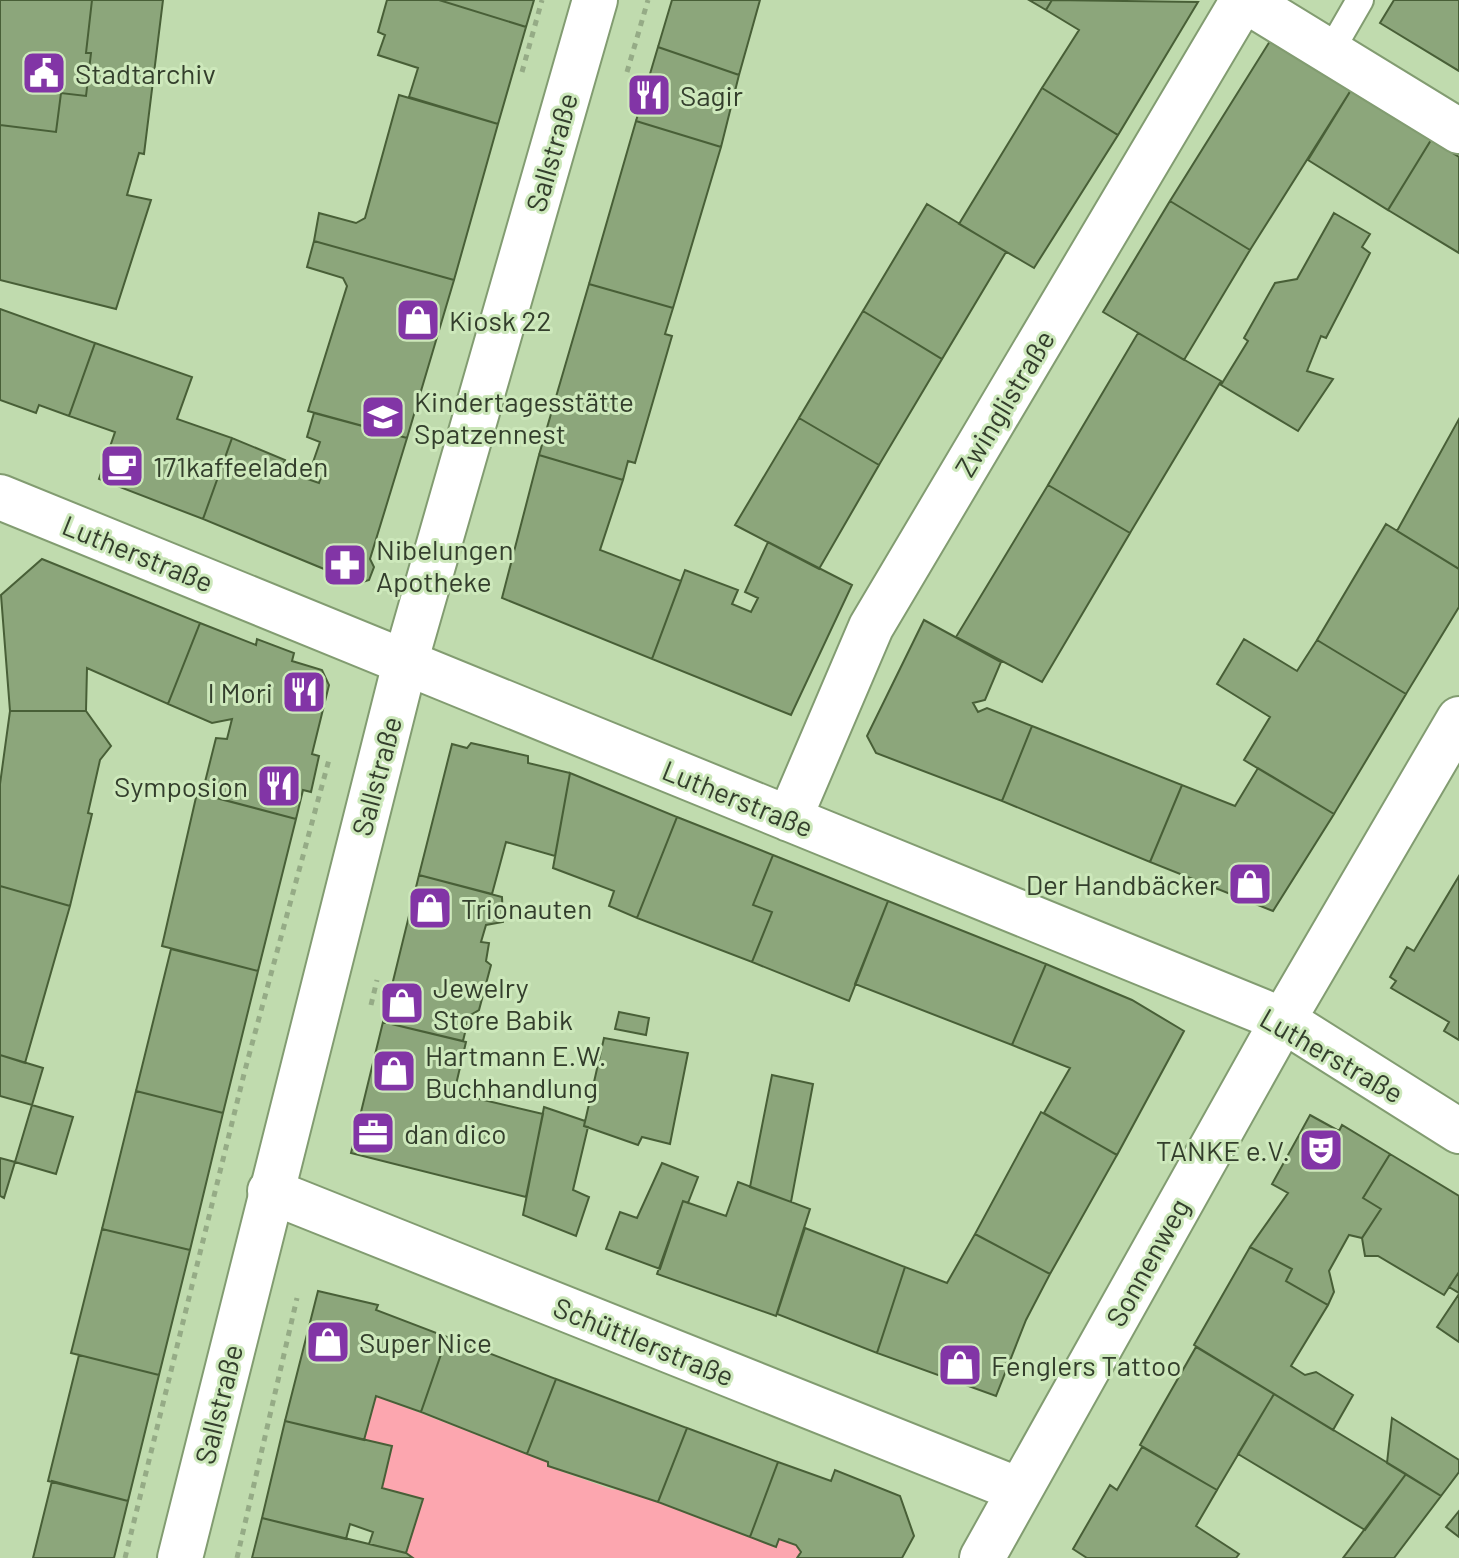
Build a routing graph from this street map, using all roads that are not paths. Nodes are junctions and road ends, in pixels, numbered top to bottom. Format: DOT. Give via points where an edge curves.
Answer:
graph roads {
  1 [pos="595,0"];
  2 [pos="1244,0"];
  3 [pos="1360,0"];
  4 [pos="1330,52"];
  5 [pos="1459,131"];
  6 [pos="0,497"];
  7 [pos="405,663"];
  8 [pos="1459,719"];
  9 [pos="789,819"];
  10 [pos="1283,1020"];
  11 [pos="1459,1131"];
  12 [pos="270,1191"];
  13 [pos="1019,1490"];
  14 [pos="180,1558"];
  15 [pos="982,1558"];
  1 -- 7 [label="street, Sallstraße"];
  2 -- 4 [label="street"];
  2 -- 9 [label="street, Zwinglistraße" via="871,627"];
  3 -- 4 [label="lane"];
  4 -- 5 [label="street"];
  6 -- 7 [label="street, Lutherstraße"];
  7 -- 9 [label="street, Lutherstraße"];
  7 -- 12 [label="street, Sallstraße"];
  8 -- 10 [label="street, Sonnenweg"];
  9 -- 10 [label="street, Lutherstraße"];
  10 -- 11 [label="street, Lutherstraße"];
  10 -- 13 [label="street, Sonnenweg"];
  12 -- 13 [label="street, Schüttlerstraße"];
  12 -- 14 [label="street, Sallstraße"];
  13 -- 15 [label="street, Sonnenweg"];
}
